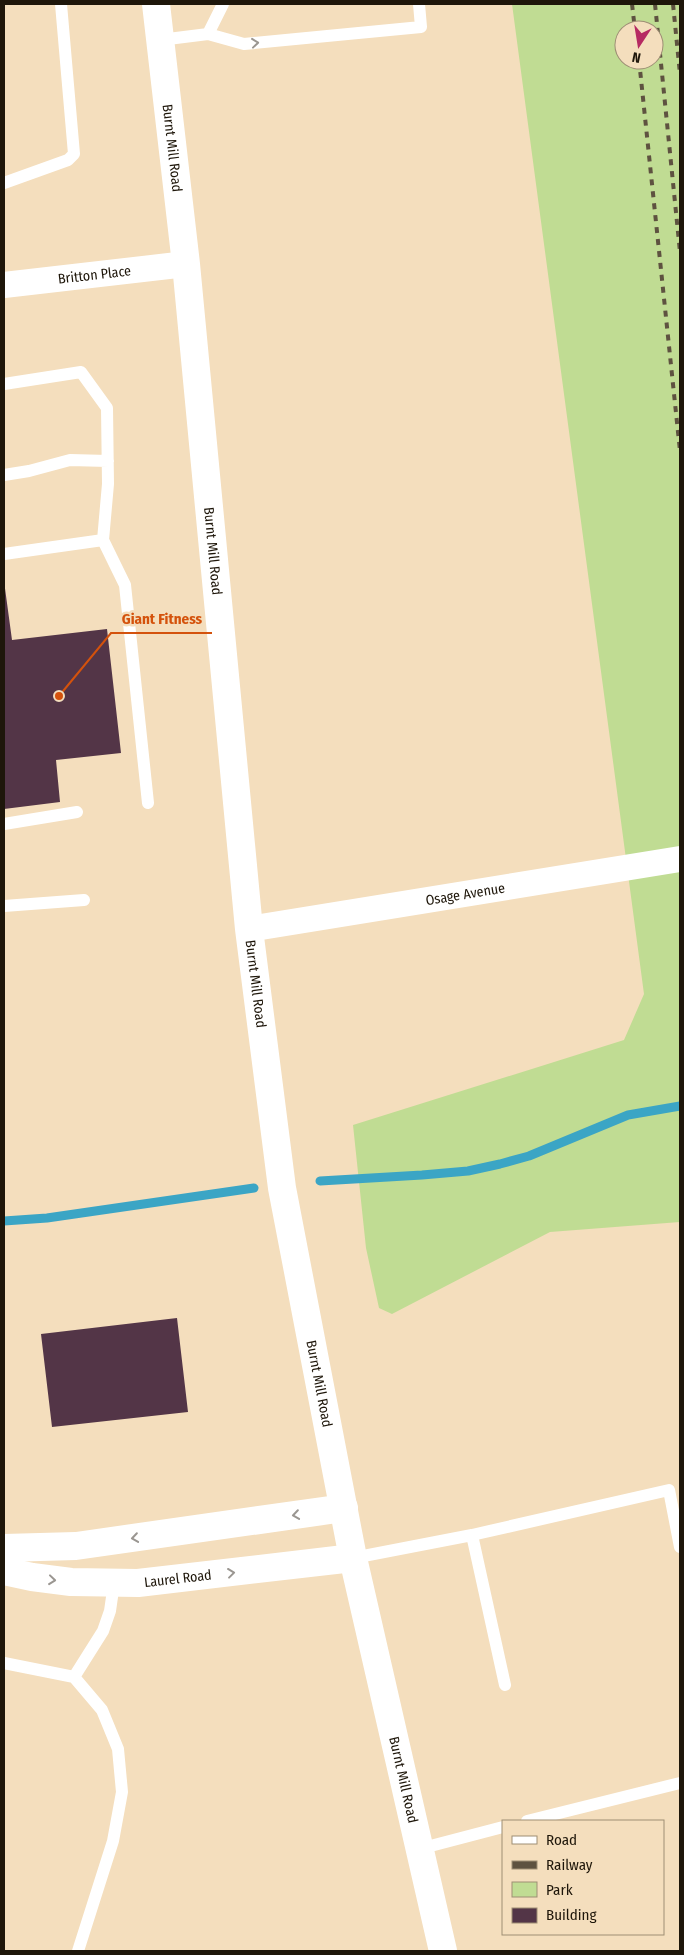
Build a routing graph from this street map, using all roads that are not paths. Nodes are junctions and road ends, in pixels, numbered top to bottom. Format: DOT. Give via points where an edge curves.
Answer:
graph roads {
  1 [pos="61,4"];
  2 [pos="156,4"];
  3 [pos="223,4"];
  4 [pos="418,4"];
  5 [pos="208,34"];
  6 [pos="160,40"];
  7 [pos="4,183"];
  8 [pos="186,264"];
  9 [pos="4,285"];
  10 [pos="4,384"];
  11 [pos="108,461"];
  12 [pos="4,475"];
  13 [pos="103,540"];
  14 [pos="4,554"];
  15 [pos="148,803"];
  16 [pos="77,812"];
  17 [pos="4,824"];
  18 [pos="680,859"];
  19 [pos="84,900"];
  20 [pos="4,906"];
  21 [pos="249,929"];
  22 [pos="344,1508"];
  23 [pos="472,1535"];
  24 [pos="680,1547"];
  25 [pos="4,1548"];
  26 [pos="353,1558"];
  27 [pos="4,1571"];
  28 [pos="114,1583"];
  29 [pos="4,1663"];
  30 [pos="74,1677"];
  31 [pos="505,1684"];
  32 [pos="680,1782"];
  33 [pos="531,1820"];
  34 [pos="502,1827"];
  35 [pos="419,1849"];
  36 [pos="78,1951"];
  37 [pos="443,1951"];
  1 -- 7 [label="lane" via="74,154 68,160"];
  2 -- 6 [label="main road, Burnt Mill Road"];
  3 -- 5 [label="lane"];
  5 -- 4 [label="lane, one-way" via="244,44 421,27"];
  5 -- 6 [label="lane"];
  6 -- 8 [label="main road, Burnt Mill Road"];
  8 -- 9 [label="street, Britton Place"];
  8 -- 21 [label="main road, Burnt Mill Road"];
  10 -- 11 [label="lane" via="81,372 107,408"];
  11 -- 12 [label="lane" via="70,460"];
  11 -- 13 [label="lane"];
  13 -- 14 [label="lane"];
  13 -- 15 [label="lane" via="125,585"];
  16 -- 17 [label="lane"];
  18 -- 21 [label="street, Osage Avenue"];
  19 -- 20 [label="lane"];
  21 -- 22 [label="main road, Burnt Mill Road" via="282,1188"];
  22 -- 25 [label="main road, one-way" via="76,1546"];
  22 -- 26 [label="main road, Burnt Mill Road"];
  23 -- 24 [label="lane" via="669,1490"];
  23 -- 26 [label="lane"];
  23 -- 31 [label="lane"];
  28 -- 26 [label="main road, Laurel Road, one-way"];
  26 -- 35 [label="main road, Burnt Mill Road"];
  27 -- 28 [label="main road, Laurel Road, one-way" via="32,1578"];
  28 -- 30 [label="lane" via="103,1631"];
  29 -- 30 [label="lane"];
  30 -- 36 [label="lane" via="102,1710 118,1749 122,1792 113,1841"];
  32 -- 33 [label="lane"];
  34 -- 35 [label="lane"];
  35 -- 37 [label="main road, Burnt Mill Road"];
}
